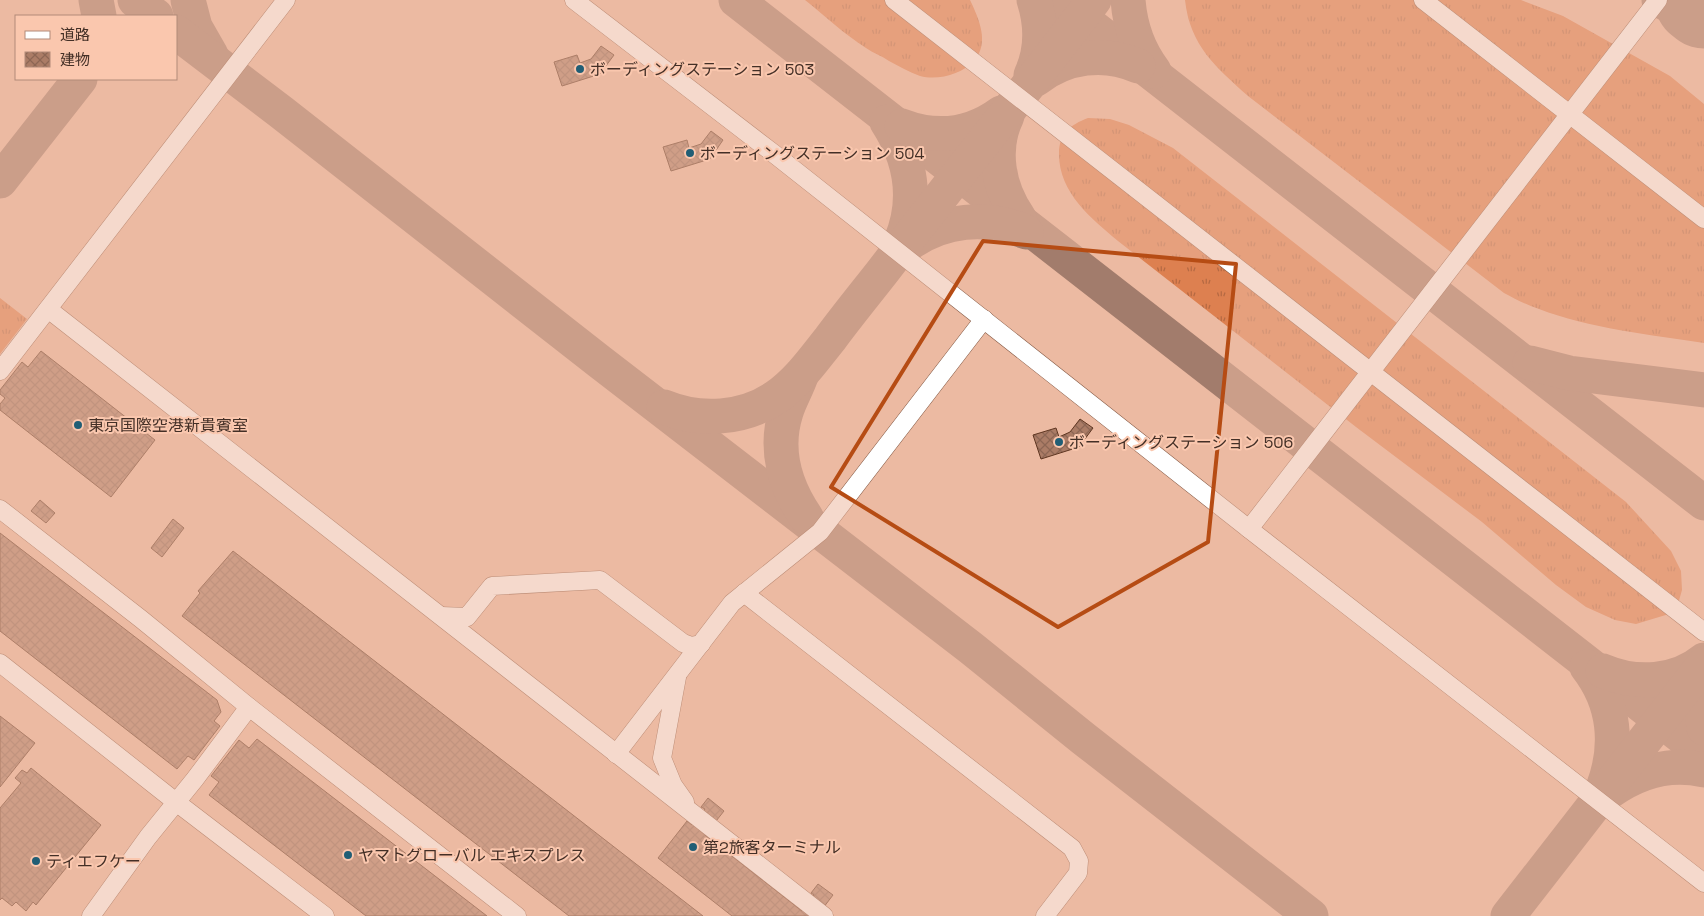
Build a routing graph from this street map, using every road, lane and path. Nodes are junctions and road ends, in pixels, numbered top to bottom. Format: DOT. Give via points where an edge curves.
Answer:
graph roads {
  1 [pos="286,0"];
  2 [pos="574,0"];
  3 [pos="894,0"];
  4 [pos="1422,0"];
  5 [pos="1658,0"];
  6 [pos="1570,115"];
  7 [pos="1704,219"];
  8 [pos="48,309"];
  9 [pos="984,319"];
  10 [pos="0,371"];
  11 [pos="1371,373"];
  12 [pos="0,509"];
  13 [pos="1249,529"];
  14 [pos="744,593"];
  15 [pos="441,616"];
  16 [pos="1704,632"];
  17 [pos="683,643"];
  18 [pos="701,644"];
  19 [pos="0,663"];
  20 [pos="677,674"];
  21 [pos="249,707"];
  22 [pos="616,754"];
  23 [pos="176,802"];
  24 [pos="692,813"];
  25 [pos="1704,883"];
  26 [pos="91,916"];
  27 [pos="325,916"];
  28 [pos="517,916"];
  29 [pos="824,916"];
  30 [pos="1045,916"];
  1 -- 8 [label="street"];
  2 -- 9 [label="street"];
  3 -- 11 [label="street"];
  4 -- 6 [label="street"];
  5 -- 6 [label="street"];
  6 -- 7 [label="street"];
  6 -- 11 [label="street"];
  8 -- 10 [label="street"];
  8 -- 15 [label="street"];
  9 -- 13 [label="street"];
  9 -- 14 [label="street" via="820,532"];
  11 -- 13 [label="street"];
  11 -- 16 [label="street"];
  12 -- 21 [label="street"];
  13 -- 25 [label="street"];
  14 -- 18 [label="street" via="732,603"];
  14 -- 30 [label="street" via="1072,848 1079,861 1078,873"];
  15 -- 17 [label="street" via="467,617 492,586 600,580"];
  15 -- 22 [label="street"];
  17 -- 18 [label="street" via="691,646"];
  17 -- 20 [label="street"];
  18 -- 20 [label="street"];
  19 -- 23 [label="street"];
  20 -- 22 [label="street"];
  20 -- 24 [label="street" via="662,758 673,785"];
  21 -- 23 [label="street"];
  21 -- 28 [label="street"];
  22 -- 24 [label="street"];
  23 -- 26 [label="street"];
  23 -- 27 [label="street"];
  24 -- 29 [label="street"];
}
